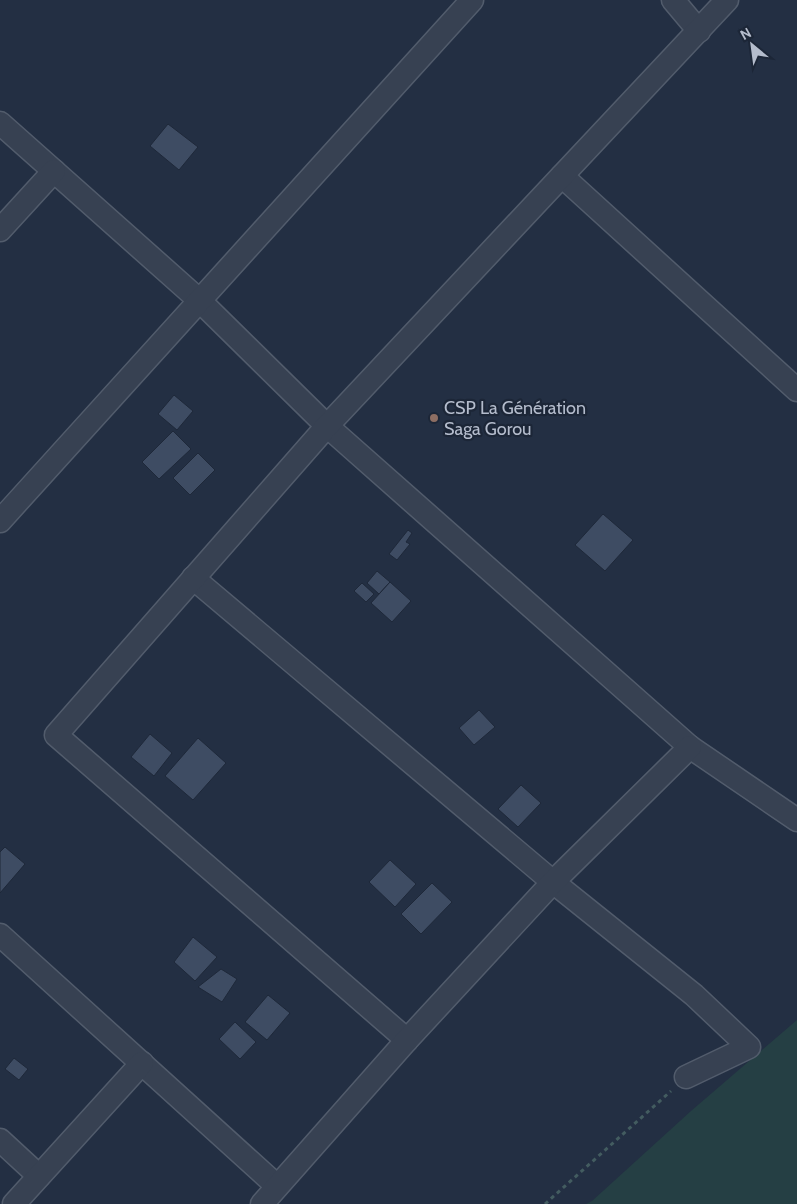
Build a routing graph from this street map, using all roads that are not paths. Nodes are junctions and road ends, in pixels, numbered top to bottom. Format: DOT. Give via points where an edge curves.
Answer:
graph roads {
  1 [pos="472,0"];
  2 [pos="673,0"];
  3 [pos="727,0"];
  4 [pos="699,31"];
  5 [pos="0,123"];
  6 [pos="54,171"];
  7 [pos="562,176"];
  8 [pos="0,230"];
  9 [pos="199,300"];
  10 [pos="797,390"];
  11 [pos="327,426"];
  12 [pos="0,522"];
  13 [pos="193,578"];
  14 [pos="690,747"];
  15 [pos="797,820"];
  16 [pos="553,882"];
  17 [pos="0,935"];
  18 [pos="407,1040"];
  19 [pos="142,1063"];
  20 [pos="686,1076"];
  21 [pos="0,1140"];
  22 [pos="39,1176"];
  23 [pos="277,1186"];
  24 [pos="14,1204"];
  25 [pos="262,1204"];
  1 -- 9 [label="street"];
  2 -- 4 [label="street"];
  3 -- 4 [label="street"];
  4 -- 7 [label="street"];
  5 -- 6 [label="street"];
  6 -- 8 [label="street"];
  6 -- 9 [label="street"];
  7 -- 10 [label="street"];
  7 -- 11 [label="street"];
  9 -- 11 [label="street"];
  9 -- 12 [label="street"];
  11 -- 13 [label="street"];
  11 -- 14 [label="street"];
  13 -- 16 [label="street"];
  13 -- 18 [label="street" via="56,735"];
  14 -- 15 [label="street"];
  14 -- 16 [label="street"];
  16 -- 18 [label="street"];
  16 -- 20 [label="street" via="694,995 750,1046"];
  17 -- 19 [label="street"];
  18 -- 23 [label="street"];
  19 -- 22 [label="street"];
  19 -- 23 [label="street"];
  21 -- 22 [label="street"];
  22 -- 24 [label="street"];
  23 -- 25 [label="street"];
}
